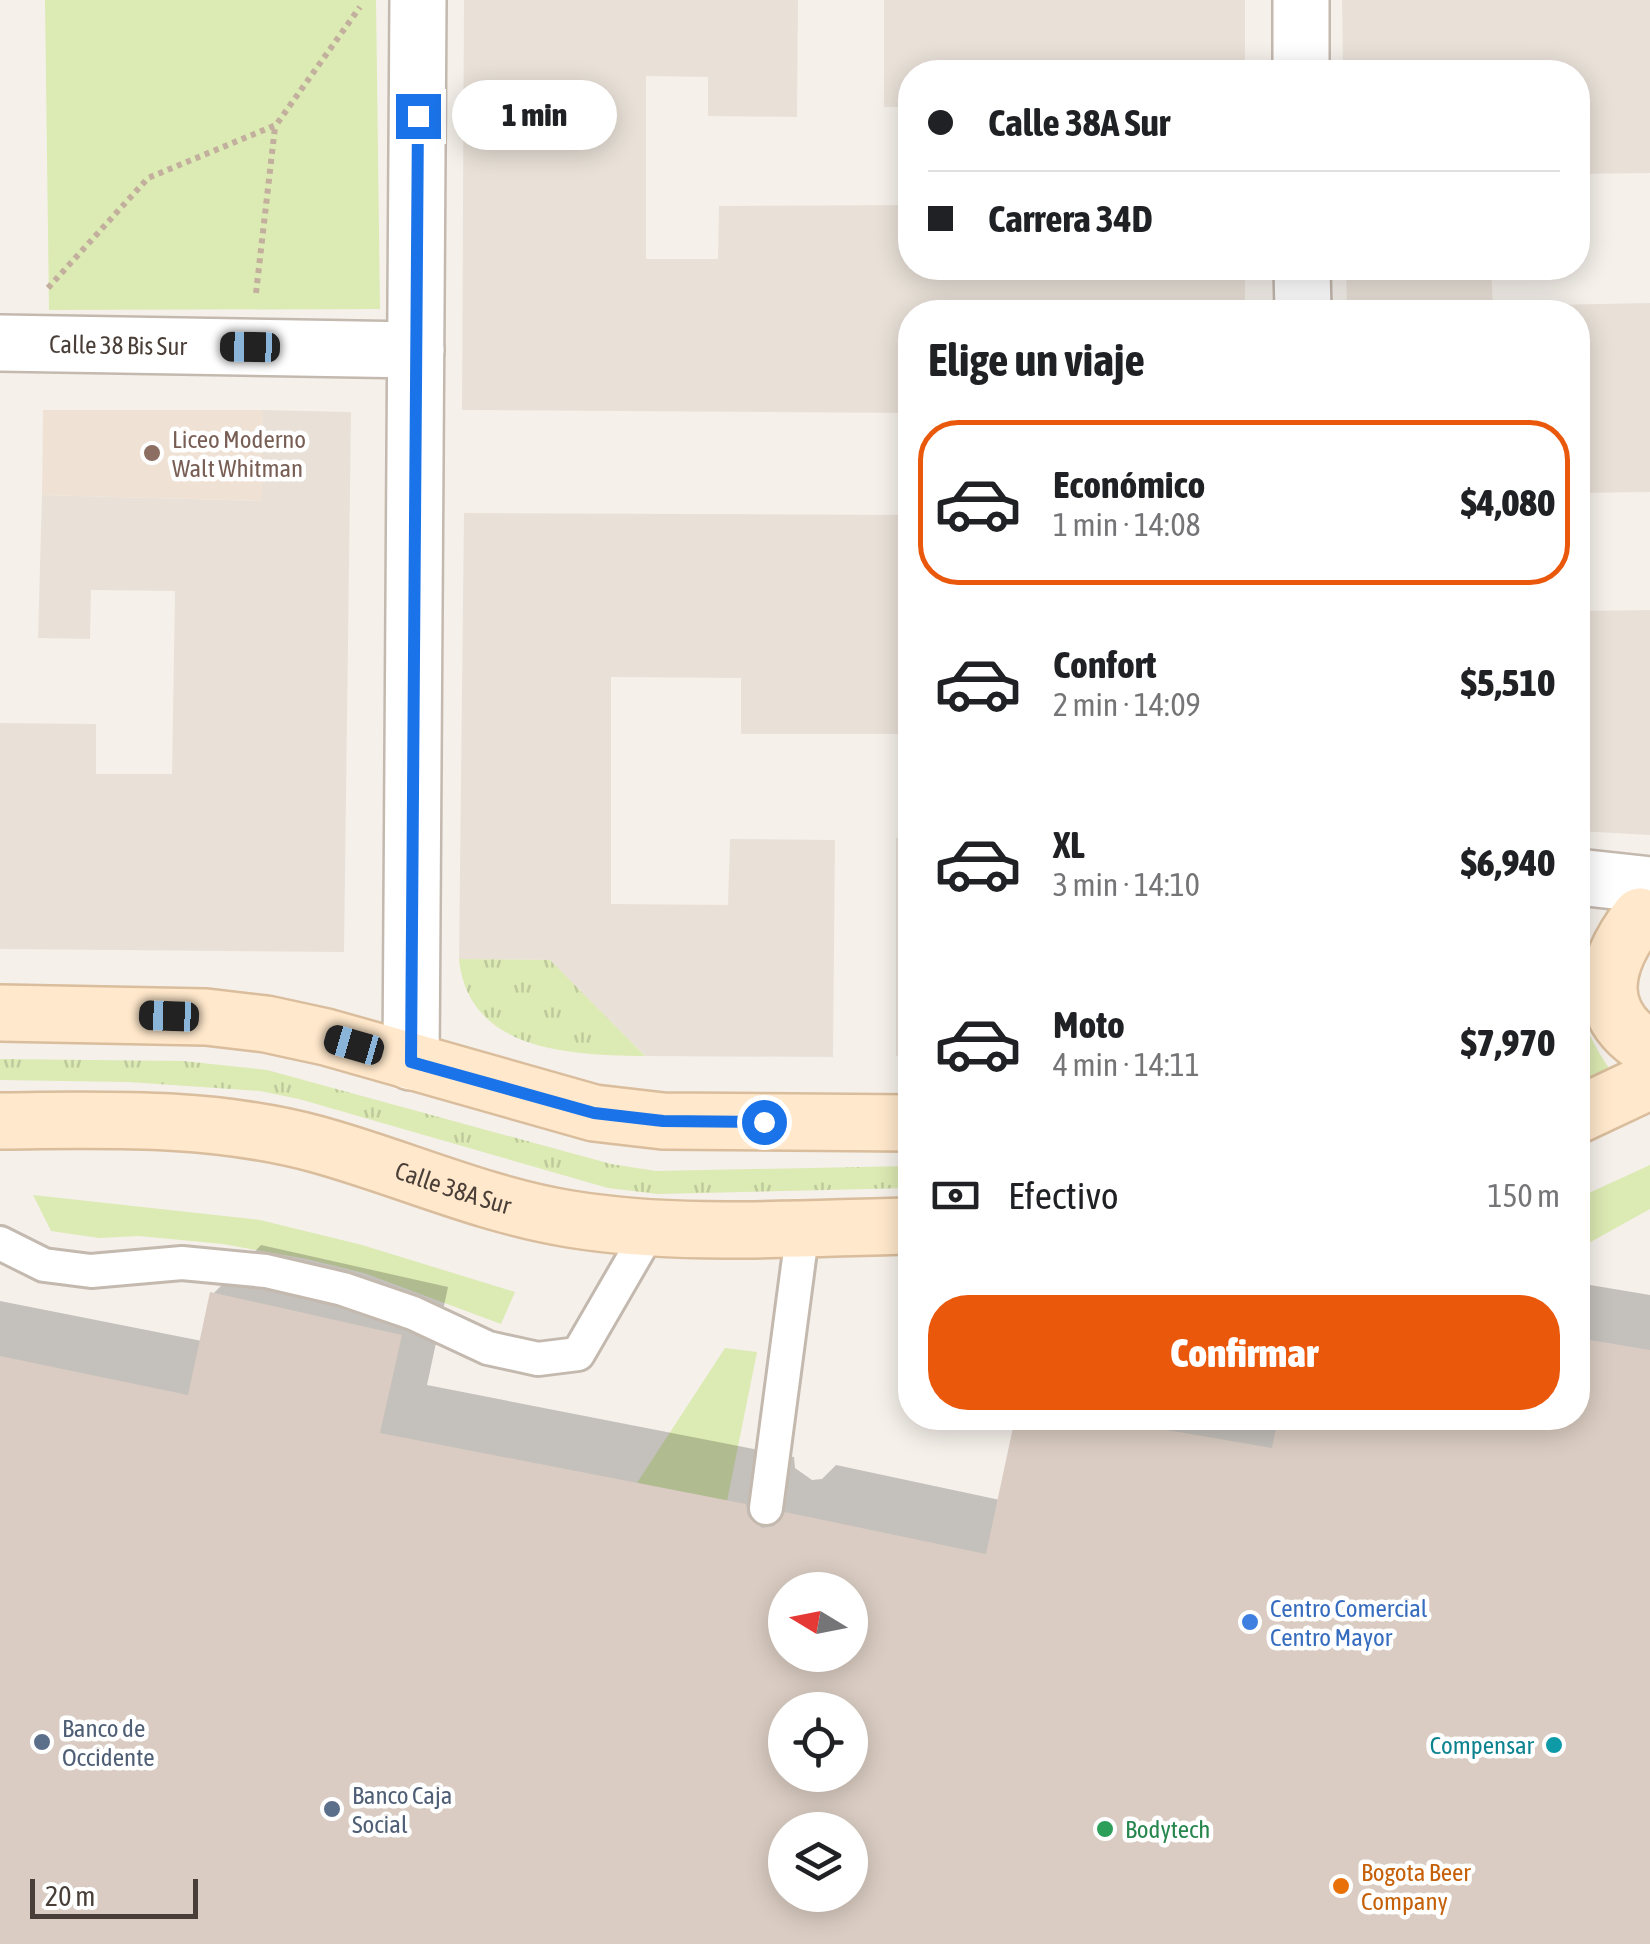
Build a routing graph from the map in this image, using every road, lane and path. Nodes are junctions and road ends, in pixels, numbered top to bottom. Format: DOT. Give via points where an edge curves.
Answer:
graph roads {
  1 [pos="365,0"];
  2 [pos="418,0"];
  3 [pos="1301,0"];
  4 [pos="1301,60"];
  5 [pos="276,126"];
  6 [pos="40,296"];
  7 [pos="0,343"];
  8 [pos="250,347"];
  9 [pos="416,350"];
  10 [pos="1590,882"];
  11 [pos="1647,905"];
  12 [pos="1590,929"];
  13 [pos="0,1013"];
  14 [pos="1650,1049"];
  15 [pos="411,1062"];
  16 [pos="1650,1081"];
  17 [pos="1590,1109"];
  18 [pos="0,1122"];
  19 [pos="898,1123"];
  20 [pos="898,1226"];
  21 [pos="651,1228"];
  22 [pos="803,1228"];
  23 [pos="0,1242"];
  24 [pos="766,1508"];
  1 -- 5 [label="path"];
  2 -- 9 [label="street"];
  3 -- 4 [label="street"];
  5 -- 6 [label="path" via="148,178"];
  5 -- 8 [label="path"];
  7 -- 8 [label="street, Calle 38 Bis Sur"];
  8 -- 9 [label="street, Calle 38 Bis Sur"];
  9 -- 15 [label="street"];
  10 -- 11 [label="street"];
  11 -- 12 [label="street"];
  11 -- 14 [label="street" via="1608,973 1610,1003 1624,1030"];
  13 -- 15 [label="street" via="266,1024"];
  15 -- 19 [label="street" via="594,1113 663,1121"];
  16 -- 17 [label="street"];
  18 -- 21 [label="street, Calle 38A Sur" via="230,1126 314,1143 567,1219"];
  20 -- 22 [label="street, Calle 38A Sur"];
  21 -- 22 [label="street, Calle 38A Sur"];
  21 -- 23 [label="lane" via="578,1354 538,1359 488,1348 343,1290 266,1271 182,1263 91,1272 44,1265"];
  22 -- 24 [label="lane"];
}
